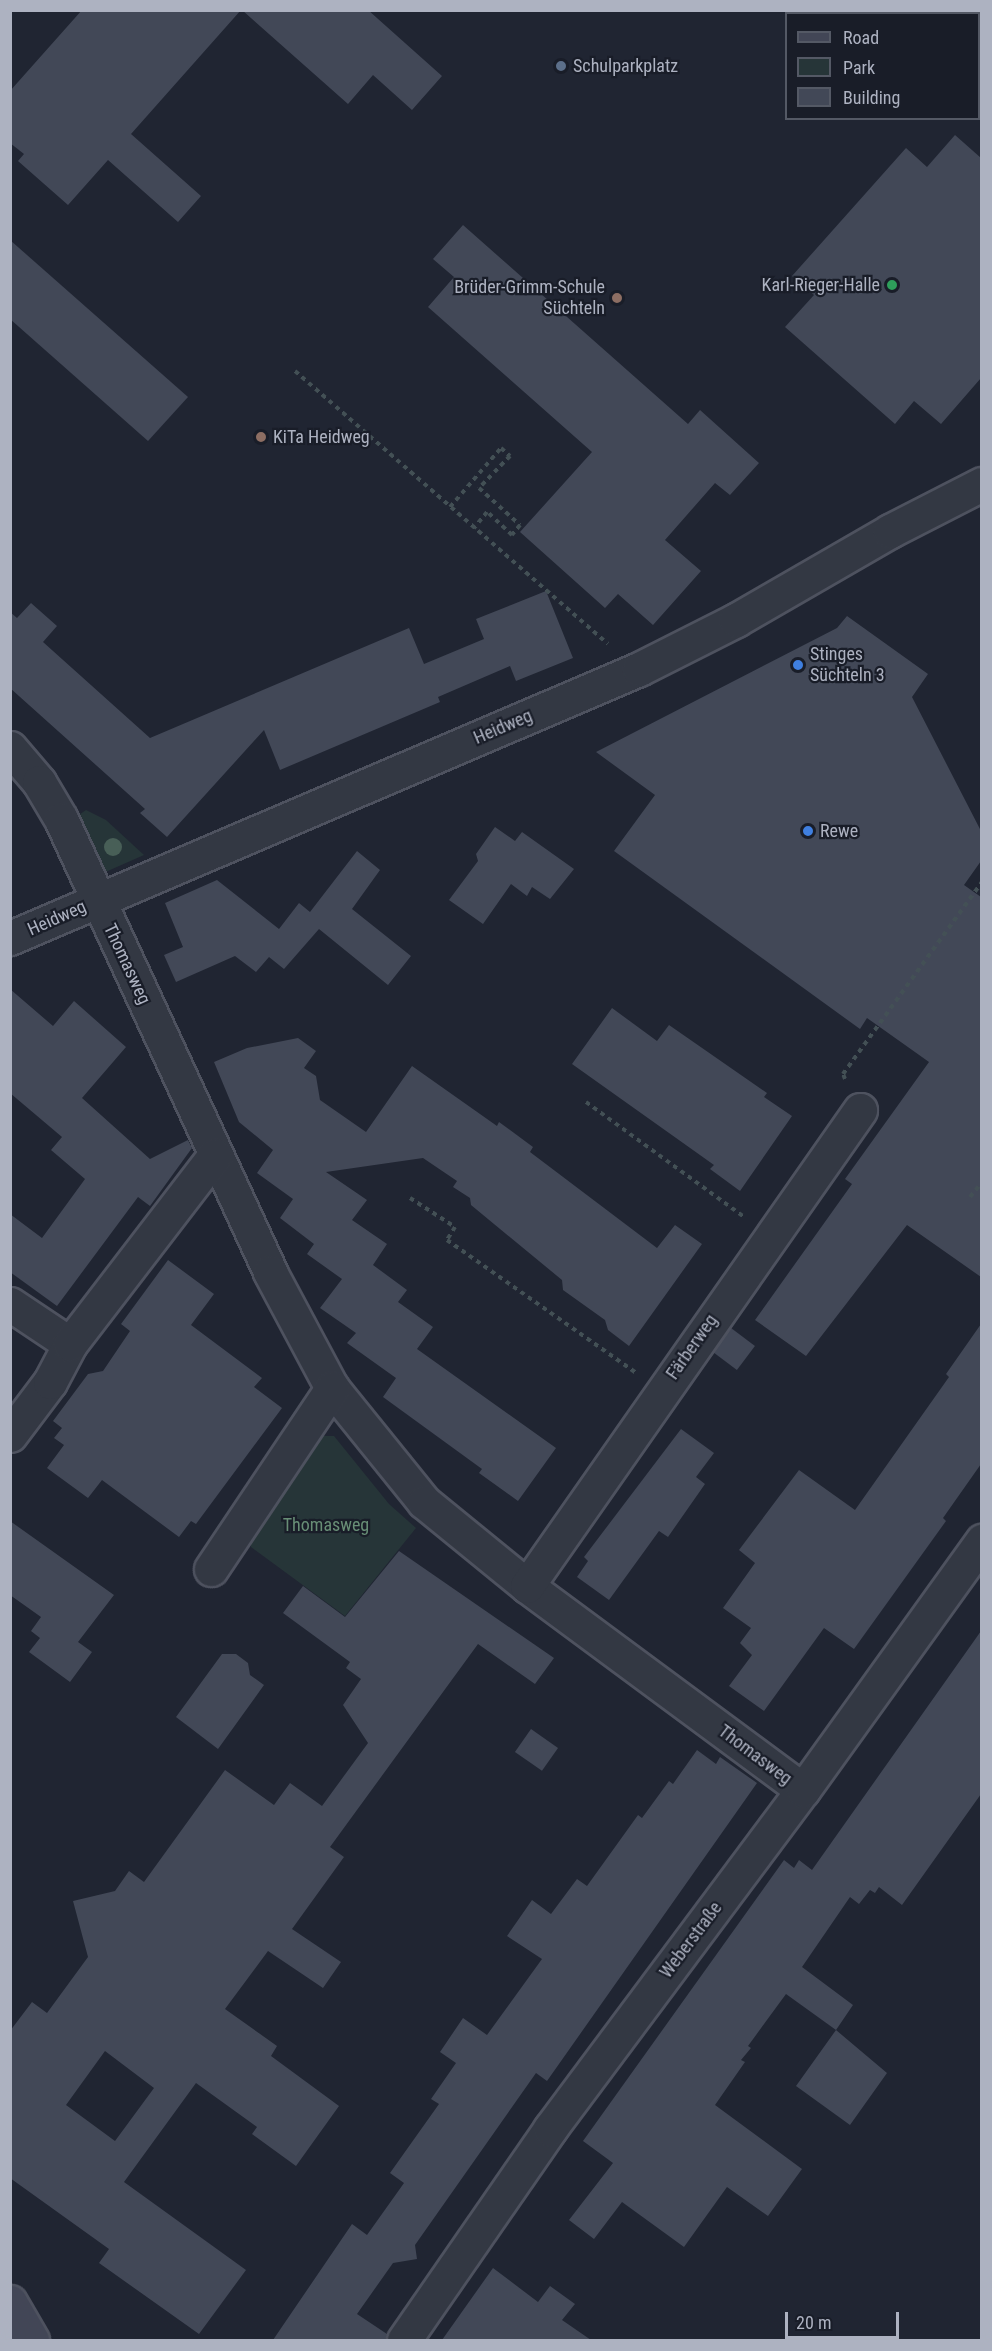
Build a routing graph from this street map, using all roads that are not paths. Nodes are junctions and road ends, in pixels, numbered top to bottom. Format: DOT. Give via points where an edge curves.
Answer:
graph roads {
  1 [pos="981,484"];
  2 [pos="10,748"];
  3 [pos="97,899"];
  4 [pos="10,939"];
  5 [pos="860,1110"];
  6 [pos="215,1155"];
  7 [pos="10,1304"];
  8 [pos="70,1344"];
  9 [pos="332,1388"];
  10 [pos="10,1435"];
  11 [pos="981,1541"];
  12 [pos="211,1569"];
  13 [pos="527,1586"];
  14 [pos="803,1790"];
  15 [pos="10,2302"];
  16 [pos="32,2340"];
  17 [pos="404,2340"];
  1 -- 3 [label="street, Heidweg" via="890,531 736,620 639,669"];
  2 -- 3 [label="street, Thomasweg" via="39,782 61,819"];
  3 -- 4 [label="street, Heidweg"];
  3 -- 6 [label="street, Thomasweg"];
  5 -- 13 [label="street, Färberweg"];
  6 -- 8 [label="street"];
  6 -- 9 [label="street, Thomasweg" via="270,1272"];
  7 -- 8 [label="street"];
  8 -- 10 [label="street" via="50,1383"];
  9 -- 12 [label="street"];
  9 -- 13 [label="street, Thomasweg" via="424,1502"];
  11 -- 14 [label="street, Weberstraße"];
  13 -- 14 [label="street, Thomasweg"];
  14 -- 17 [label="street, Weberstraße" via="550,2129"];
  15 -- 16 [label="main road"];
}
